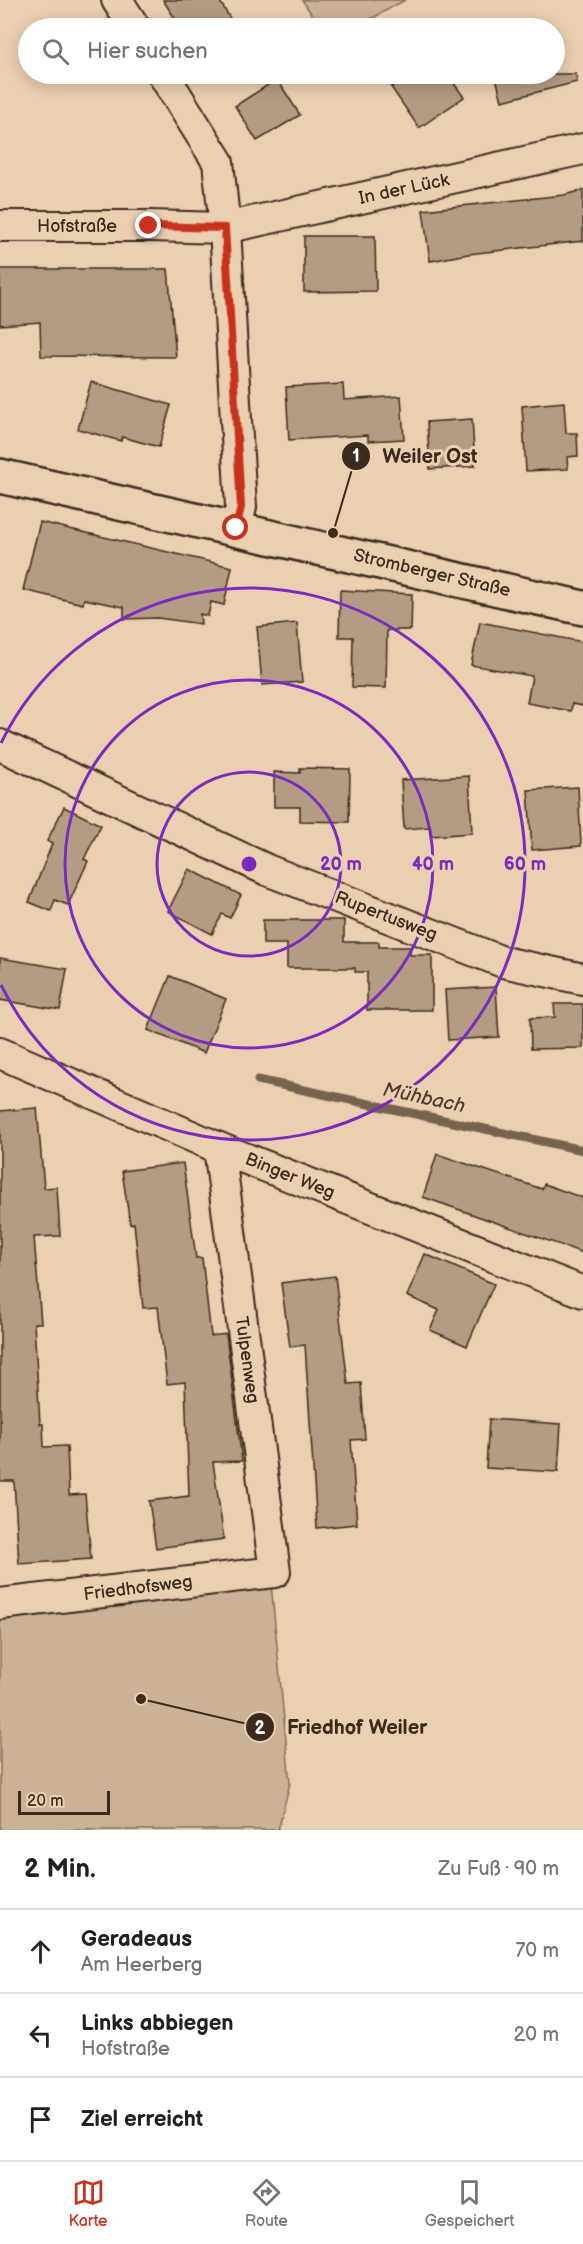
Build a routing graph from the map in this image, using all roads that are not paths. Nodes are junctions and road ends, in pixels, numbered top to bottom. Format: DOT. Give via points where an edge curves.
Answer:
graph roads {
  1 [pos="117,0"];
  2 [pos="129,18"];
  3 [pos="169,84"];
  4 [pos="583,149"];
  5 [pos="0,226"];
  6 [pos="225,228"];
  7 [pos="0,476"];
  8 [pos="236,528"];
  9 [pos="583,608"];
  10 [pos="0,745"];
  11 [pos="583,979"];
  12 [pos="0,1053"];
  13 [pos="219,1148"];
  14 [pos="583,1292"];
  15 [pos="275,1572"];
  16 [pos="0,1604"];
  1 -- 2 [label="street"];
  3 -- 6 [label="street" via="218,162"];
  4 -- 6 [label="street, In der Lück"];
  5 -- 6 [label="street, Hofstraße"];
  6 -- 8 [label="street" via="241,507"];
  7 -- 8 [label="main road, Stromberger Straße"];
  8 -- 9 [label="main road, Stromberger Straße"];
  10 -- 11 [label="street, Rupertusweg" via="267,870 503,962"];
  12 -- 13 [label="street, Binger Weg"];
  13 -- 14 [label="street, Binger Weg"];
  13 -- 15 [label="street, Tulpenweg"];
  15 -- 16 [label="street, Friedhofsweg"];
}
